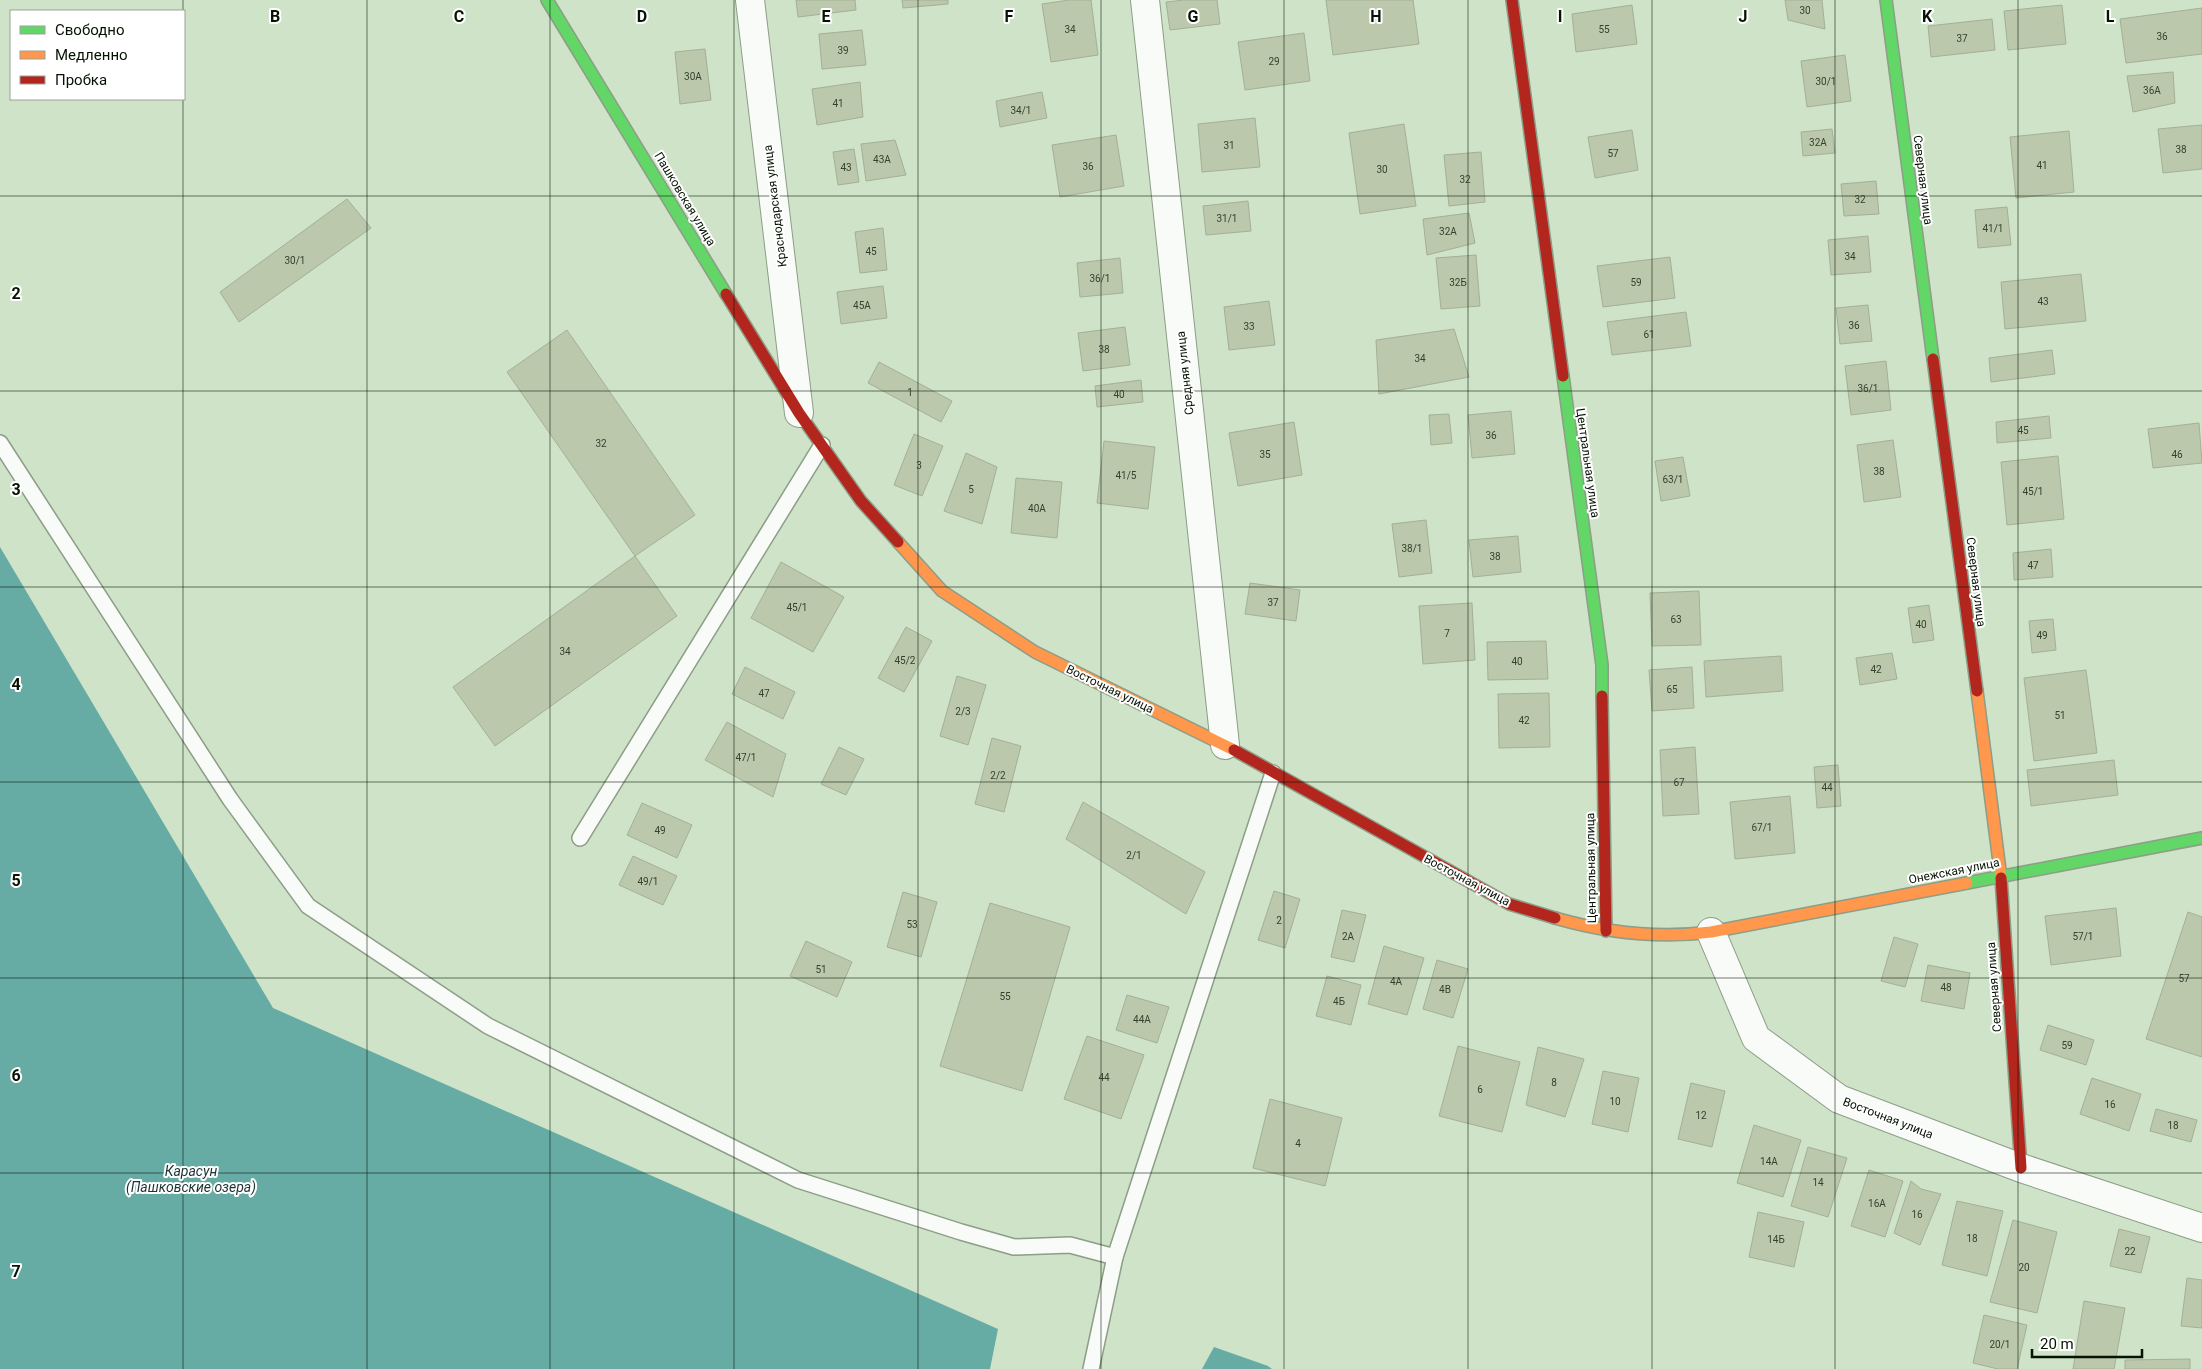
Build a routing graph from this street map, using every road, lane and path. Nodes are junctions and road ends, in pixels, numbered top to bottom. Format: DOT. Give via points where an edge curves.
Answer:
graph roads {
  1 [pos="547,0"];
  2 [pos="750,0"];
  3 [pos="1145,0"];
  4 [pos="1512,0"];
  5 [pos="1886,0"];
  6 [pos="799,413"];
  7 [pos="0,443"];
  8 [pos="822,445"];
  9 [pos="1225,745"];
  10 [pos="1273,773"];
  11 [pos="580,838"];
  12 [pos="2202,838"];
  13 [pos="2001,876"];
  14 [pos="1606,931"];
  15 [pos="1711,932"];
  16 [pos="2020,1168"];
  17 [pos="2202,1228"];
  18 [pos="1115,1257"];
  19 [pos="1091,1369"];
  1 -- 6 [label="street, Пашковская улица"];
  2 -- 6 [label="street, Краснодарская улица"];
  3 -- 9 [label="street, Средняя улица"];
  4 -- 14 [label="street, Центральная улица" via="1602,664"];
  5 -- 13 [label="street, Северная улица"];
  6 -- 8 [label="street, Восточная улица"];
  7 -- 18 [label="lane" via="230,799 308,906 488,1026 798,1180 1014,1247 1070,1245"];
  8 -- 9 [label="street, Восточная улица" via="861,502 942,591 1035,652"];
  8 -- 11 [label="lane"];
  9 -- 10 [label="street, Восточная улица"];
  10 -- 14 [label="street, Восточная улица" via="1509,904"];
  10 -- 18 [label="lane"];
  12 -- 13 [label="street, Онежская улица"];
  13 -- 15 [label="street, Онежская улица"];
  13 -- 16 [label="street, Северная улица"];
  14 -- 15 [label="street, Восточная улица" via="1662,936"];
  15 -- 16 [label="street, Восточная улица" via="1756,1038 1840,1100"];
  16 -- 17 [label="street, Восточная улица"];
  18 -- 19 [label="lane"];
}
